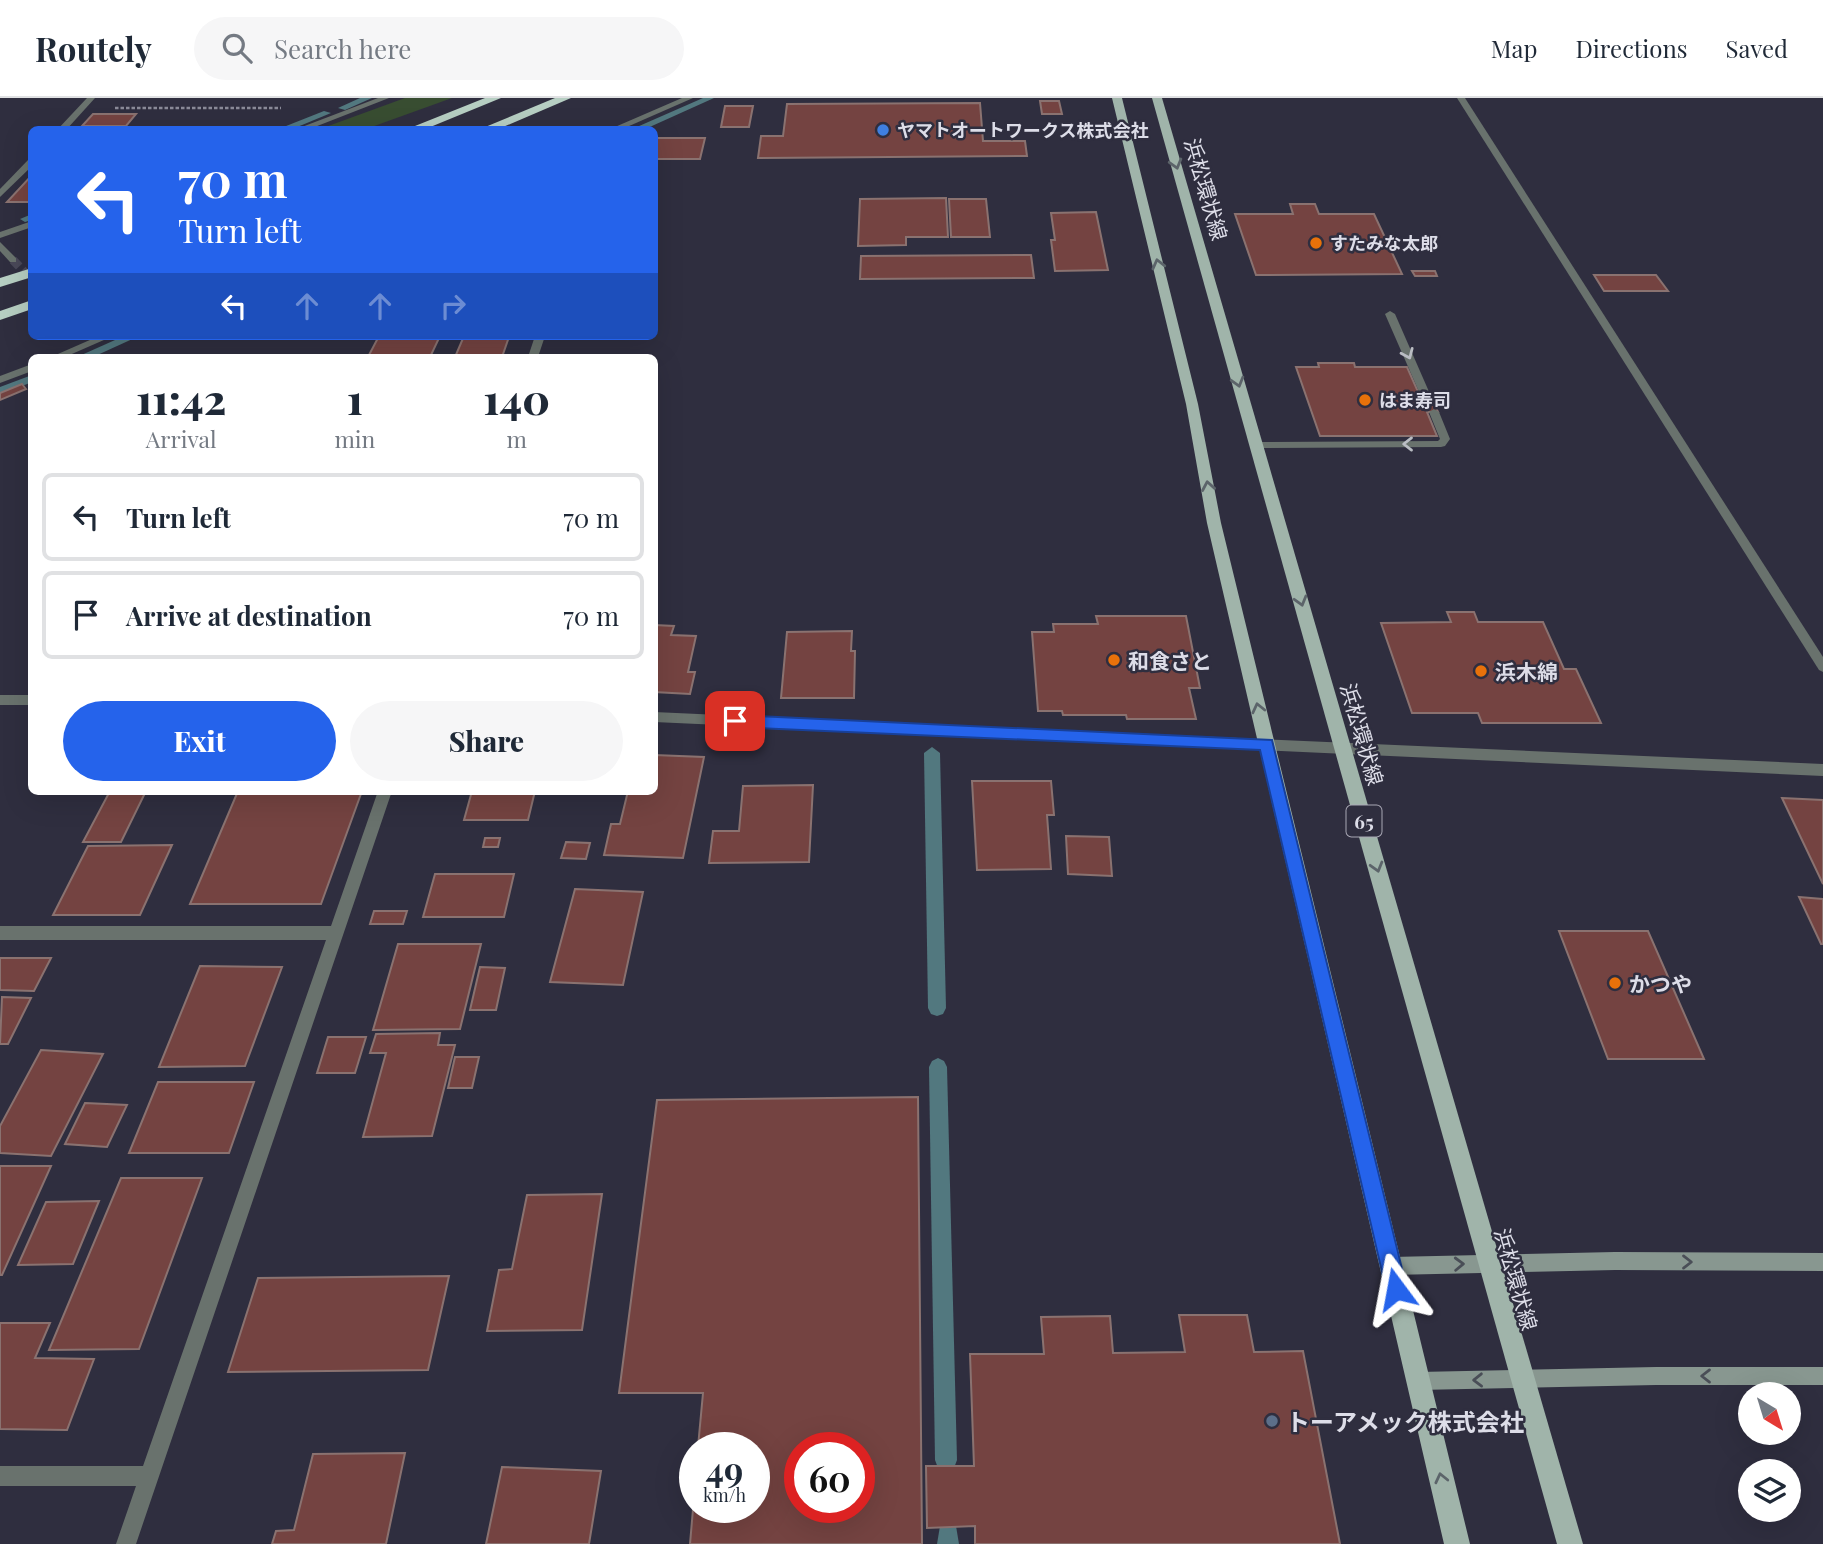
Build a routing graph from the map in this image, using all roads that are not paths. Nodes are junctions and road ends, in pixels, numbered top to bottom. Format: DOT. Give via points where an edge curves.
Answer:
graph roads {
  1 [pos="91,98"];
  2 [pos="385,98"];
  3 [pos="495,98"];
  4 [pos="565,98"];
  5 [pos="689,98"];
  6 [pos="1117,98"];
  7 [pos="1157,98"];
  8 [pos="1461,98"];
  9 [pos="65,126"];
  10 [pos="309,126"];
  11 [pos="422,126"];
  12 [pos="494,126"];
  13 [pos="622,126"];
  14 [pos="28,164"];
  15 [pos="0,194"];
  16 [pos="28,225"];
  17 [pos="0,235"];
  18 [pos="0,246"];
  19 [pos="13,260"];
  20 [pos="28,273"];
  21 [pos="0,283"];
  22 [pos="28,306"];
  23 [pos="1390,314"];
  24 [pos="0,316"];
  25 [pos="86,340"];
  26 [pos="62,354"];
  27 [pos="28,369"];
  28 [pos="0,380"];
  29 [pos="1425,394"];
  30 [pos="1434,412"];
  31 [pos="1256,445"];
  32 [pos="1823,667"];
  33 [pos="0,700"];
  34 [pos="28,700"];
  35 [pos="658,718"];
  36 [pos="1266,744"];
  37 [pos="1343,748"];
  38 [pos="1823,770"];
  39 [pos="383,795"];
  40 [pos="0,933"];
  41 [pos="336,933"];
  42 [pos="1823,1262"];
  43 [pos="1489,1263"];
  44 [pos="1391,1266"];
  45 [pos="1823,1376"];
  46 [pos="1524,1379"];
  47 [pos="1418,1381"];
  48 [pos="0,1476"];
  49 [pos="149,1476"];
  50 [pos="126,1544"];
  51 [pos="1457,1544"];
  52 [pos="1570,1544"];
  1 -- 9 [label="street"];
  2 -- 10 [label="street"];
  3 -- 11 [label="highway"];
  4 -- 12 [label="highway"];
  5 -- 13 [label="street"];
  36 -- 6 [label="main road, one-way" via="1214,523 1192,404"];
  7 -- 31 [label="main road, 浜松環状線 / 65, one-way"];
  8 -- 32 [label="street"];
  14 -- 15 [label="street"];
  16 -- 17 [label="street"];
  18 -- 19 [label="street"];
  20 -- 21 [label="highway"];
  22 -- 24 [label="highway"];
  23 -- 29 [label="street, one-way"];
  25 -- 26 [label="street"];
  27 -- 28 [label="street"];
  30 -- 31 [label="street, one-way" via="1445,439 1440,444"];
  31 -- 37 [label="main road, 浜松環状線 / 65, one-way"];
  33 -- 34 [label="street"];
  35 -- 36 [label="street"];
  36 -- 37 [label="street"];
  36 -- 44 [label="main road"];
  37 -- 38 [label="street"];
  37 -- 43 [label="main road, 浜松環状線 / 65, one-way"];
  39 -- 41 [label="street"];
  40 -- 41 [label="street"];
  41 -- 49 [label="street"];
  43 -- 42 [label="street, one-way"];
  44 -- 43 [label="street, one-way"];
  43 -- 46 [label="main road, 浜松環状線 / 65"];
  44 -- 47 [label="main road"];
  45 -- 46 [label="street, one-way"];
  46 -- 47 [label="street, one-way"];
  46 -- 52 [label="main road, 浜松環状線 / 65"];
  51 -- 47 [label="main road, one-way"];
  48 -- 49 [label="street"];
  49 -- 50 [label="street"];
}
